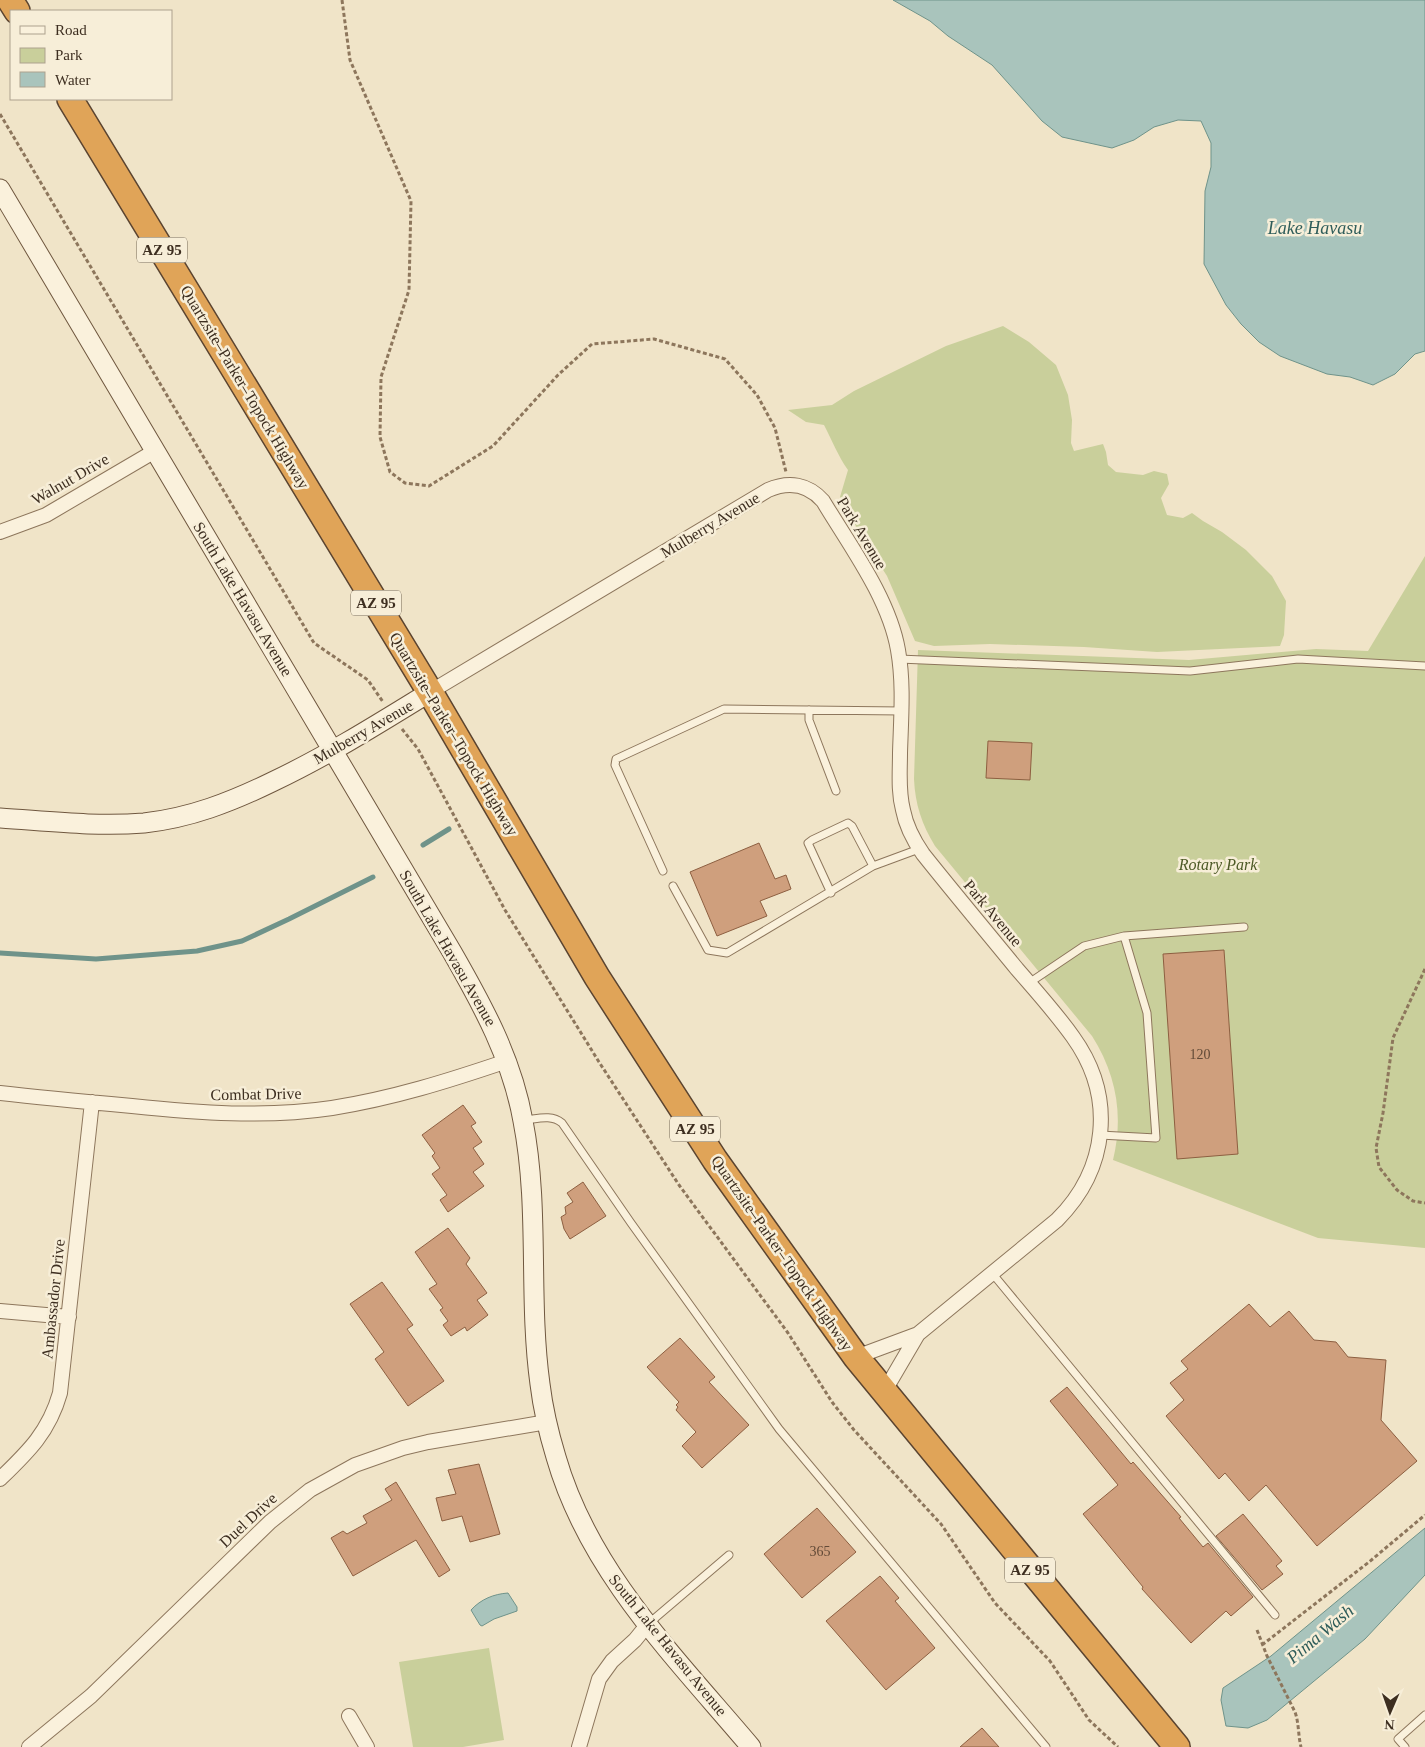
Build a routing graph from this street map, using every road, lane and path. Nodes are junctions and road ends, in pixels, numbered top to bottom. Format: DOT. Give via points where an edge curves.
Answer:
graph roads {
  1 [pos="342,0"];
  2 [pos="71,100"];
  3 [pos="0,114"];
  4 [pos="0,189"];
  5 [pos="155,451"];
  6 [pos="789,484"];
  7 [pos="0,532"];
  8 [pos="899,659"];
  9 [pos="1425,666"];
  10 [pos="430,692"];
  11 [pos="809,710"];
  12 [pos="902,711"];
  13 [pos="392,716"];
  14 [pos="333,752"];
  15 [pos="836,791"];
  16 [pos="0,818"];
  17 [pos="919,849"];
  18 [pos="874,866"];
  19 [pos="663,871"];
  20 [pos="672,886"];
  21 [pos="831,893"];
  22 [pos="1244,927"];
  23 [pos="1124,936"];
  24 [pos="1425,969"];
  25 [pos="1029,983"];
  26 [pos="507,1060"];
  27 [pos="0,1093"];
  28 [pos="92,1102"];
  29 [pos="523,1120"];
  30 [pos="1100,1136"];
  31 [pos="1425,1203"];
  32 [pos="992,1273"];
  33 [pos="0,1311"];
  34 [pos="69,1317"];
  35 [pos="918,1334"];
  36 [pos="856,1357"];
  37 [pos="884,1392"];
  38 [pos="547,1422"];
  39 [pos="0,1479"];
  40 [pos="1425,1515"];
  41 [pos="729,1555"];
  42 [pos="1275,1615"];
  43 [pos="648,1624"];
  44 [pos="1257,1630"];
  45 [pos="1262,1645"];
  46 [pos="1425,1715"];
  47 [pos="349,1716"];
  48 [pos="29,1747"];
  49 [pos="367,1747"];
  50 [pos="579,1747"];
  51 [pos="751,1747"];
  52 [pos="1046,1747"];
  53 [pos="1118,1747"];
  54 [pos="1177,1747"];
  55 [pos="1301,1747"];
  56 [pos="1405,1747"];
  1 -- 6 [label="path" via="350,60 411,202 409,290 380,377 380,437 390,472 405,483 429,486 493,446 558,375 592,344 654,339 725,359 757,395 775,428"];
  2 -- 10 [label="highway, Quartzsite–Parker–Topock Highway / AZ 95"];
  3 -- 13 [label="path" via="314,643 368,680"];
  4 -- 5 [label="main road, South Lake Havasu Avenue"];
  5 -- 7 [label="street, Walnut Drive" via="46,515"];
  5 -- 14 [label="main road, South Lake Havasu Avenue"];
  6 -- 8 [label="street, Park Avenue" via="806,488 823,501 881,598 894,632"];
  6 -- 10 [label="street, Mulberry Avenue" via="768,490"];
  8 -- 9 [label="lane" via="1190,671 1298,658"];
  8 -- 12 [label="street, Park Avenue"];
  10 -- 13 [label="main road, Mulberry Avenue"];
  10 -- 36 [label="highway, Quartzsite–Parker–Topock Highway / AZ 95" via="597,977 715,1160"];
  11 -- 12 [label="lane"];
  11 -- 15 [label="lane" via="809,720"];
  11 -- 19 [label="lane" via="724,709 616,759 615,765"];
  12 -- 17 [label="street, Park Avenue" via="901,799 908,828"];
  13 -- 14 [label="main road, Mulberry Avenue"];
  13 -- 53 [label="path" via="418,749 505,910 679,1185 788,1333 832,1402 941,1524 995,1603 1050,1661 1089,1720"];
  14 -- 16 [label="main road, Mulberry Avenue" via="234,800 169,819 118,824"];
  14 -- 26 [label="main road, South Lake Havasu Avenue" via="475,991"];
  17 -- 18 [label="lane"];
  17 -- 25 [label="street, Park Avenue"];
  18 -- 21 [label="lane"];
  18 -- 21 [label="lane" via="848,823 812,840 808,843"];
  20 -- 21 [label="lane" via="708,950 728,953"];
  22 -- 23 [label="lane"];
  23 -- 25 [label="lane" via="1084,946"];
  23 -- 30 [label="lane" via="1147,1013 1156,1138"];
  24 -- 31 [label="path" via="1393,1038 1376,1148 1378,1167 1397,1190 1413,1201"];
  25 -- 30 [label="street, Park Avenue" via="1073,1037 1087,1062 1096,1085"];
  26 -- 28 [label="street, Combat Drive" via="378,1100 282,1113 186,1112"];
  26 -- 29 [label="main road, South Lake Havasu Avenue"];
  27 -- 28 [label="street, Combat Drive"];
  28 -- 34 [label="street, Ambassador Drive"];
  29 -- 38 [label="main road, South Lake Havasu Avenue" via="529,1154 536,1346"];
  29 -- 52 [label="lane" via="550,1117 562,1123 780,1429"];
  30 -- 32 [label="street, Park Avenue" via="1090,1174 1075,1201 1057,1220"];
  32 -- 35 [label="street, Park Avenue"];
  32 -- 42 [label="lane"];
  33 -- 34 [label="street"];
  34 -- 39 [label="street, Ambassador Drive" via="62,1383 54,1413 38,1440"];
  35 -- 36 [label="street, Park Avenue"];
  35 -- 37 [label="street, Park Avenue"];
  36 -- 37 [label="highway, AZ 95"];
  37 -- 54 [label="highway, AZ 95"];
  38 -- 43 [label="main road, South Lake Havasu Avenue" via="557,1460 586,1531 604,1565"];
  38 -- 48 [label="street, Duel Drive" via="403,1448 355,1465 310,1490 270,1522 91,1696"];
  40 -- 45 [label="path"];
  41 -- 43 [label="lane"];
  43 -- 50 [label="street" via="599,1679"];
  43 -- 51 [label="main road, South Lake Havasu Avenue"];
  44 -- 45 [label="path"];
  45 -- 55 [label="path" via="1292,1705 1298,1721"];
  46 -- 56 [label="lane" via="1398,1739"];
  47 -- 49 [label="street"];
}
